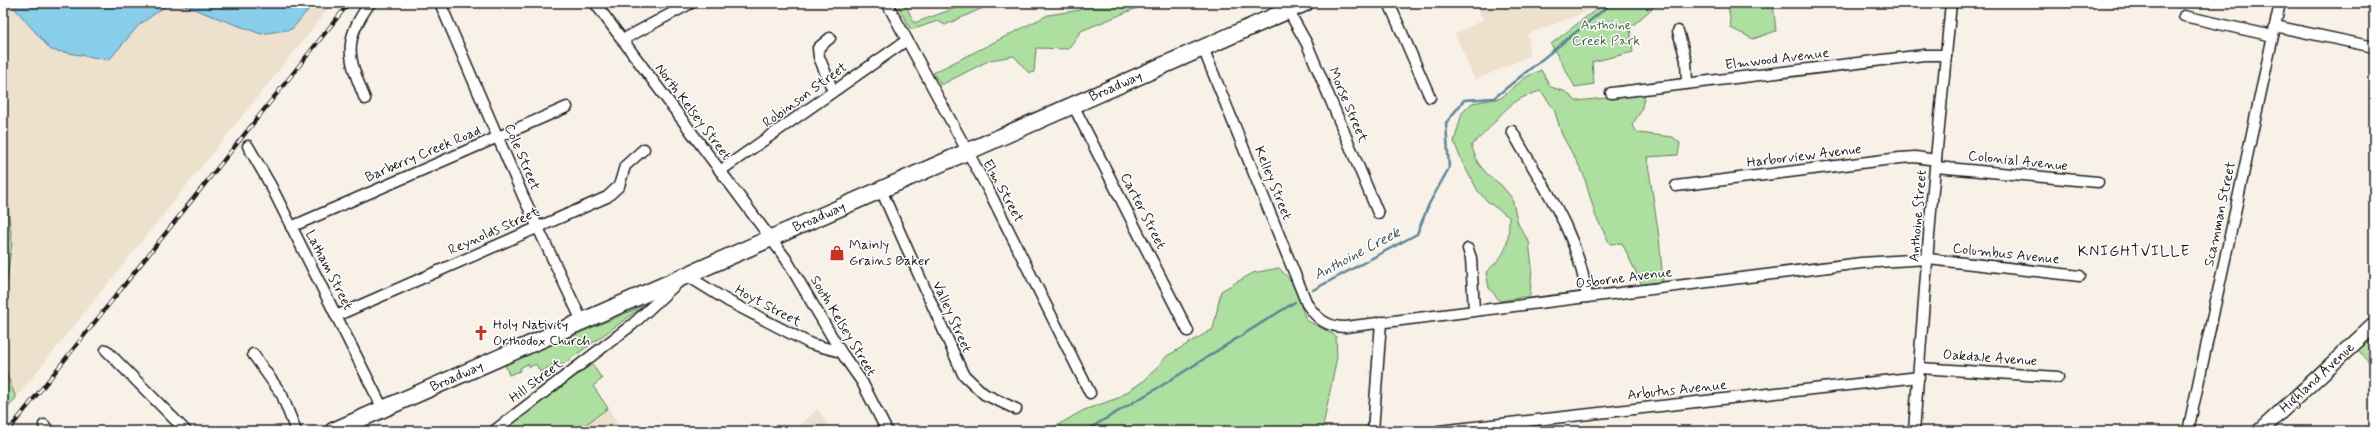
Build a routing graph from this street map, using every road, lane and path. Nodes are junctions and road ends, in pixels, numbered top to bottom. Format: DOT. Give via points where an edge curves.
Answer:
graph roads {
  1 [pos="370,3"];
  2 [pos="440,3"];
  3 [pos="595,3"];
  4 [pos="691,3"];
  5 [pos="887,3"];
  6 [pos="1305,3"];
  7 [pos="1390,3"];
  8 [pos="1951,3"];
  9 [pos="2280,3"];
  10 [pos="1288,10"];
  11 [pos="2184,16"];
  12 [pos="1678,31"];
  13 [pos="2274,31"];
  14 [pos="830,38"];
  15 [pos="622,40"];
  16 [pos="907,40"];
  17 [pos="2374,47"];
  18 [pos="1203,48"];
  19 [pos="1946,55"];
  20 [pos="1687,83"];
  21 [pos="834,91"];
  22 [pos="1611,92"];
  23 [pos="1430,98"];
  24 [pos="365,99"];
  25 [pos="1073,105"];
  26 [pos="567,107"];
  27 [pos="1512,131"];
  28 [pos="498,136"];
  29 [pos="248,146"];
  30 [pos="644,149"];
  31 [pos="966,152"];
  32 [pos="1936,163"];
  33 [pos="720,171"];
  34 [pos="2098,182"];
  35 [pos="1676,186"];
  36 [pos="881,190"];
  37 [pos="1378,213"];
  38 [pos="538,226"];
  39 [pos="290,227"];
  40 [pos="770,238"];
  41 [pos="1468,249"];
  42 [pos="1928,259"];
  43 [pos="686,275"];
  44 [pos="2080,276"];
  45 [pos="1587,297"];
  46 [pos="1474,310"];
  47 [pos="336,316"];
  48 [pos="582,321"];
  49 [pos="1381,322"];
  50 [pos="1324,323"];
  51 [pos="2374,325"];
  52 [pos="1188,330"];
  53 [pos="106,350"];
  54 [pos="840,352"];
  55 [pos="253,354"];
  56 [pos="1919,372"];
  57 [pos="2058,377"];
  58 [pos="1090,393"];
  59 [pos="383,409"];
  60 [pos="1016,409"];
  61 [pos="186,431"];
  62 [pos="296,431"];
  63 [pos="333,431"];
  64 [pos="494,431"];
  65 [pos="887,431"];
  66 [pos="1373,431"];
  67 [pos="1439,431"];
  68 [pos="1914,431"];
  69 [pos="2188,431"];
  70 [pos="2260,431"];
  1 -- 24 [label="street" via="358,20 350,50 353,70"];
  2 -- 28 [label="street, Cole Street"];
  3 -- 15 [label="street, North Kelsey Street"];
  4 -- 15 [label="street"];
  5 -- 16 [label="street, Elm Street"];
  6 -- 10 [label="main road, Broadway"];
  7 -- 23 [label="street"];
  8 -- 19 [label="street, Anthoine Street"];
  9 -- 13 [label="street, Scamman Street"];
  10 -- 18 [label="main road, Broadway"];
  10 -- 37 [label="street, Morse Street" via="1307,44"];
  11 -- 13 [label="street"];
  12 -- 20 [label="street" via="1686,60"];
  13 -- 17 [label="street"];
  13 -- 69 [label="street, Scamman Street"];
  14 -- 21 [label="street" via="818,48 819,57"];
  15 -- 33 [label="street, North Kelsey Street"];
  16 -- 21 [label="street, Robinson Street"];
  16 -- 31 [label="street, Elm Street"];
  18 -- 25 [label="main road, Broadway"];
  18 -- 50 [label="street, Kelley Street" via="1307,304"];
  19 -- 20 [label="street, Elmwood Avenue" via="1924,55"];
  19 -- 32 [label="street, Anthoine Street"];
  20 -- 22 [label="street, Elmwood Avenue"];
  21 -- 33 [label="street, Robinson Street"];
  25 -- 31 [label="main road, Broadway"];
  25 -- 52 [label="street, Carter Street"];
  26 -- 28 [label="street, Barberry Creek Road"];
  27 -- 45 [label="street" via="1542,179 1568,230 1584,277"];
  28 -- 38 [label="street, Cole Street"];
  28 -- 39 [label="street, Barberry Creek Road"];
  29 -- 39 [label="street, Latham Street"];
  30 -- 38 [label="street, Reynolds Street" via="625,166 619,186 612,194"];
  31 -- 36 [label="main road, Broadway"];
  31 -- 58 [label="street, Elm Street" via="991,195"];
  32 -- 34 [label="street, Colonial Avenue"];
  32 -- 35 [label="street, Harborview Avenue" via="1915,157 1900,158"];
  32 -- 42 [label="street, Anthoine Street"];
  33 -- 40 [label="street, North Kelsey Street"];
  36 -- 40 [label="main road, Broadway"];
  36 -- 60 [label="street, Valley Street" via="963,374 984,394"];
  38 -- 47 [label="street, Reynolds Street"];
  38 -- 48 [label="street, Cole Street"];
  39 -- 47 [label="street, Latham Street"];
  40 -- 43 [label="main road, Broadway"];
  40 -- 54 [label="street, South Kelsey Street" via="786,259"];
  41 -- 46 [label="street" via="1471,258"];
  42 -- 44 [label="street, Columbus Avenue"];
  42 -- 45 [label="street, Osborne Avenue" via="1861,263"];
  42 -- 56 [label="street, Anthoine Street"];
  43 -- 48 [label="main road, Broadway"];
  43 -- 54 [label="street, Hoyt Street" via="728,301 810,344"];
  43 -- 64 [label="street, Hill Street" via="633,324"];
  45 -- 46 [label="street, Osborne Avenue"];
  46 -- 49 [label="street, Osborne Avenue"];
  47 -- 59 [label="street, Latham Street"];
  48 -- 59 [label="main road, Broadway"];
  49 -- 50 [label="street, Osborne Avenue" via="1345,327"];
  49 -- 66 [label="street"];
  51 -- 70 [label="street, Highland Avenue"];
  53 -- 61 [label="street"];
  54 -- 65 [label="street, South Kelsey Street" via="862,382"];
  55 -- 62 [label="street" via="282,396"];
  56 -- 57 [label="street, Oakdale Avenue"];
  56 -- 67 [label="street, Arbutus Avenue"];
  56 -- 68 [label="street, Anthoine Street"];
  59 -- 63 [label="main road, Broadway"];
}
